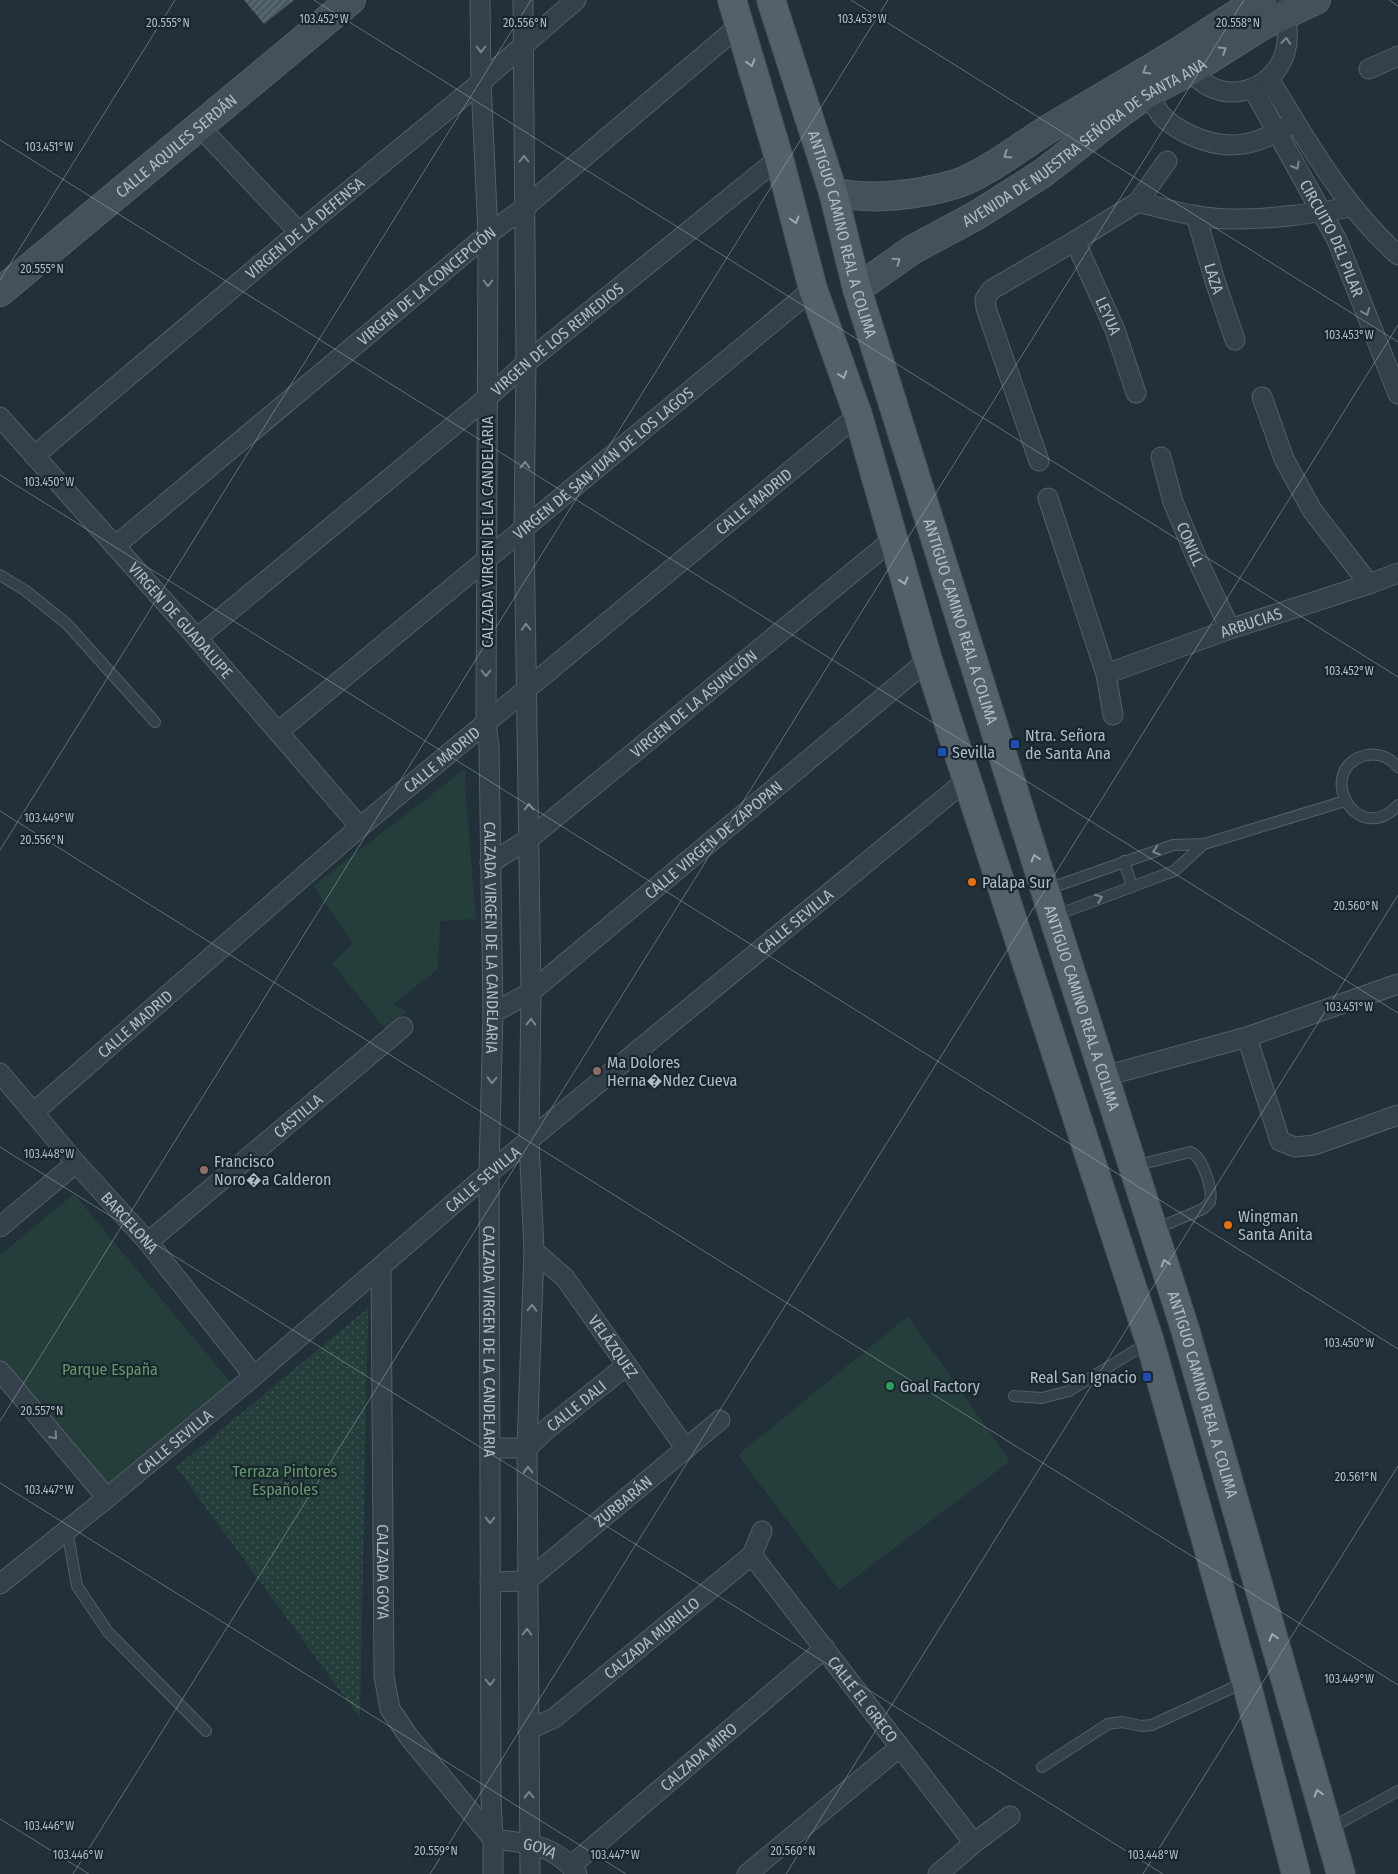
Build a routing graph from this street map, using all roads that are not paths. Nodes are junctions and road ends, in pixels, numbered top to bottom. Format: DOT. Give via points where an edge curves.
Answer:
graph roads {
  1 [pos="351,0"];
  2 [pos="480,0"];
  3 [pos="523,0"];
  4 [pos="576,0"];
  5 [pos="771,0"];
  6 [pos="1316,0"];
  7 [pos="1273,5"];
  8 [pos="736,12"];
  9 [pos="523,46"];
  10 [pos="1398,56"];
  11 [pos="1185,61"];
  12 [pos="1369,69"];
  13 [pos="481,82"];
  14 [pos="1261,84"];
  15 [pos="1148,93"];
  16 [pos="1294,121"];
  17 [pos="199,126"];
  18 [pos="1048,129"];
  19 [pos="1276,132"];
  20 [pos="1066,154"];
  21 [pos="779,158"];
  22 [pos="1167,160"];
  23 [pos="833,192"];
  24 [pos="1138,202"];
  25 [pos="1352,207"];
  26 [pos="524,208"];
  27 [pos="1322,212"];
  28 [pos="1196,216"];
  29 [pos="299,232"];
  30 [pos="488,234"];
  31 [pos="1075,241"];
  32 [pos="1398,255"];
  33 [pos="813,289"];
  34 [pos="857,289"];
  35 [pos="0,292"];
  36 [pos="1235,340"];
  37 [pos="526,363"];
  38 [pos="1136,394"];
  39 [pos="1398,394"];
  40 [pos="488,397"];
  41 [pos="1262,397"];
  42 [pos="858,415"];
  43 [pos="0,417"];
  44 [pos="34,456"];
  45 [pos="1161,457"];
  46 [pos="1039,461"];
  47 [pos="1048,498"];
  48 [pos="524,529"];
  49 [pos="892,540"];
  50 [pos="116,546"];
  51 [pos="486,561"];
  52 [pos="1398,572"];
  53 [pos="0,575"];
  54 [pos="1369,584"];
  55 [pos="1230,629"];
  56 [pos="198,638"];
  57 [pos="928,660"];
  58 [pos="1106,674"];
  59 [pos="528,688"];
  60 [pos="1113,715"];
  61 [pos="156,722"];
  62 [pos="486,723"];
  63 [pos="278,732"];
  64 [pos="1398,767"];
  65 [pos="968,780"];
  66 [pos="1345,801"];
  67 [pos="1398,805"];
  68 [pos="360,827"];
  69 [pos="529,839"];
  70 [pos="1204,844"];
  71 [pos="1124,861"];
  72 [pos="490,863"];
  73 [pos="1132,886"];
  74 [pos="1045,890"];
  75 [pos="1053,916"];
  76 [pos="1398,984"];
  77 [pos="531,992"];
  78 [pos="494,1013"];
  79 [pos="403,1027"];
  80 [pos="1247,1037"];
  81 [pos="0,1073"];
  82 [pos="1106,1076"];
  83 [pos="34,1112"];
  84 [pos="1398,1115"];
  85 [pos="529,1141"];
  86 [pos="76,1163"];
  87 [pos="1134,1166"];
  88 [pos="489,1173"];
  89 [pos="0,1227"];
  90 [pos="1154,1230"];
  91 [pos="148,1242"];
  92 [pos="534,1251"];
  93 [pos="381,1267"];
  94 [pos="1150,1342"];
  95 [pos="628,1365"];
  96 [pos="0,1371"];
  97 [pos="254,1376"];
  98 [pos="1014,1396"];
  99 [pos="720,1420"];
  100 [pos="490,1448"];
  101 [pos="527,1448"];
  102 [pos="686,1449"];
  103 [pos="107,1498"];
  104 [pos="68,1530"];
  105 [pos="762,1531"];
  106 [pos="752,1555"];
  107 [pos="527,1581"];
  108 [pos="490,1582"];
  109 [pos="0,1584"];
  110 [pos="825,1648"];
  111 [pos="1246,1682"];
  112 [pos="528,1730"];
  113 [pos="206,1731"];
  114 [pos="900,1747"];
  115 [pos="1042,1767"];
  116 [pos="1398,1791"];
  117 [pos="1010,1816"];
  118 [pos="1328,1830"];
  119 [pos="494,1840"];
  120 [pos="974,1843"];
  121 [pos="530,1844"];
  122 [pos="574,1870"];
  123 [pos="493,1874"];
  124 [pos="530,1874"];
  125 [pos="747,1874"];
  126 [pos="938,1874"];
  127 [pos="1296,1874"];
  128 [pos="1341,1874"];
  1 -- 17 [label="street, CALLE AQUILES SERDÁN"];
  2 -- 13 [label="street, CALZADA VIRGEN DE LA CANDELARIA, one-way"];
  3 -- 9 [label="street"];
  4 -- 9 [label="street, VIRGEN DE LA DEFENSA"];
  5 -- 23 [label="main road, ANTIGUO CAMINO REAL A COLIMA"];
  6 -- 7 [label="street, AVENIDA DE NUESTRA SEÑORA DE SANTA ANA"];
  7 -- 11 [label="street, AVENIDA DE NUESTRA SEÑORA DE SANTA ANA" via="1263,25"];
  14 -- 7 [label="street, one-way" via="1280,64 1287,46 1287,28"];
  8 -- 21 [label="main road, one-way"];
  8 -- 26 [label="street, VIRGEN DE LA CONCEPCIÓN"];
  9 -- 13 [label="street, VIRGEN DE LA DEFENSA"];
  26 -- 9 [label="street, one-way"];
  10 -- 12 [label="street"];
  11 -- 14 [label="street" via="1203,84 1216,91 1234,93"];
  11 -- 15 [label="street, AVENIDA DE NUESTRA SEÑORA DE SANTA ANA"];
  11 -- 18 [label="street, AVENIDA DE NUESTRA SEÑORA DE SANTA ANA, one-way"];
  13 -- 29 [label="street, VIRGEN DE LA DEFENSA"];
  13 -- 30 [label="street, CALZADA VIRGEN DE LA CANDELARIA"];
  14 -- 16 [label="street, CIRCUITO DEL PILAR"];
  14 -- 19 [label="street, CIRCUITO DEL PILAR"];
  15 -- 19 [label="street" via="1162,117 1200,140 1223,146 1261,140"];
  15 -- 20 [label="street, AVENIDA DE NUESTRA SEÑORA DE SANTA ANA"];
  16 -- 19 [label="street"];
  16 -- 25 [label="street, CIRCUITO DEL PILAR"];
  17 -- 29 [label="street"];
  17 -- 35 [label="street, CALLE AQUILES SERDÁN"];
  18 -- 20 [label="street"];
  18 -- 23 [label="street, AVENIDA DE NUESTRA SEÑORA DE SANTA ANA, one-way" via="974,176 957,183 877,197"];
  19 -- 27 [label="street, CIRCUITO DEL PILAR, one-way"];
  34 -- 20 [label="street, AVENIDA DE NUESTRA SEÑORA DE SANTA ANA, one-way" via="912,250 1009,196"];
  21 -- 33 [label="main road, one-way"];
  21 -- 37 [label="street, VIRGEN DE LOS REMEDIOS"];
  22 -- 24 [label="street"];
  23 -- 34 [label="main road, ANTIGUO CAMINO REAL A COLIMA"];
  24 -- 28 [label="street"];
  24 -- 31 [label="street"];
  25 -- 27 [label="street"];
  25 -- 32 [label="street, CIRCUITO DEL PILAR"];
  26 -- 30 [label="street, VIRGEN DE LA CONCEPCIÓN"];
  26 -- 37 [label="street"];
  27 -- 28 [label="street" via="1236,220"];
  27 -- 39 [label="street, CIRCUITO DEL PILAR, one-way" via="1337,240"];
  28 -- 36 [label="street, LAZA"];
  29 -- 44 [label="street, VIRGEN DE LA DEFENSA"];
  30 -- 40 [label="street, CALZADA VIRGEN DE LA CANDELARIA, one-way"];
  30 -- 50 [label="street, VIRGEN DE LA CONCEPCIÓN"];
  31 -- 38 [label="street, LEYUA" via="1115,330"];
  31 -- 46 [label="street" via="991,290 985,299"];
  33 -- 42 [label="main road, one-way"];
  33 -- 48 [label="street, VIRGEN DE SAN JUAN DE LOS LAGOS"];
  74 -- 34 [label="main road, ANTIGUO CAMINO REAL A COLIMA, one-way"];
  37 -- 40 [label="street, VIRGEN DE LOS REMEDIOS"];
  48 -- 37 [label="street, one-way"];
  40 -- 51 [label="street, CALZADA VIRGEN DE LA CANDELARIA"];
  40 -- 56 [label="street, VIRGEN DE LOS REMEDIOS"];
  41 -- 54 [label="street" via="1284,459 1312,510"];
  42 -- 49 [label="main road"];
  42 -- 59 [label="street, CALLE MADRID"];
  43 -- 44 [label="street, VIRGEN DE GUADALUPE"];
  44 -- 50 [label="street, VIRGEN DE GUADALUPE"];
  45 -- 55 [label="street, CONILL" via="1173,502"];
  47 -- 58 [label="street"];
  48 -- 51 [label="street, VIRGEN DE SAN JUAN DE LOS LAGOS"];
  59 -- 48 [label="street, one-way"];
  49 -- 57 [label="main road, one-way"];
  49 -- 69 [label="street, VIRGEN DE LA ASUNCIÓN"];
  50 -- 56 [label="street, VIRGEN DE GUADALUPE"];
  51 -- 62 [label="street, CALZADA VIRGEN DE LA CANDELARIA, one-way"];
  51 -- 63 [label="street, VIRGEN DE SAN JUAN DE LOS LAGOS"];
  52 -- 54 [label="street, ARBUCIAS"];
  53 -- 61 [label="lane" via="67,624"];
  54 -- 55 [label="street, ARBUCIAS"];
  55 -- 58 [label="street, ARBUCIAS"];
  56 -- 63 [label="street, VIRGEN DE GUADALUPE"];
  57 -- 65 [label="main road"];
  57 -- 77 [label="street, CALLE VIRGEN DE ZAPOPAN"];
  58 -- 60 [label="street"];
  59 -- 62 [label="street, CALLE MADRID"];
  69 -- 59 [label="street, one-way"];
  62 -- 68 [label="street, CALLE MADRID"];
  62 -- 72 [label="street, CALZADA VIRGEN DE LA CANDELARIA"];
  63 -- 68 [label="street, VIRGEN DE GUADALUPE"];
  64 -- 66 [label="lane" via="1378,755 1353,761 1343,776"];
  65 -- 85 [label="street, CALLE SEVILLA"];
  65 -- 94 [label="main road"];
  66 -- 67 [label="lane" via="1355,812 1370,818 1385,815"];
  66 -- 70 [label="lane"];
  68 -- 83 [label="street, CALLE MADRID"];
  69 -- 72 [label="street, VIRGEN DE LA ASUNCIÓN"];
  69 -- 77 [label="street"];
  70 -- 71 [label="lane, one-way" via="1173,846"];
  70 -- 73 [label="lane" via="1174,871"];
  71 -- 73 [label="lane"];
  71 -- 74 [label="lane"];
  72 -- 78 [label="street, CALZADA VIRGEN DE LA CANDELARIA"];
  75 -- 73 [label="lane, one-way"];
  74 -- 75 [label="main road, ANTIGUO CAMINO REAL A COLIMA"];
  75 -- 82 [label="main road, ANTIGUO CAMINO REAL A COLIMA"];
  76 -- 80 [label="street"];
  77 -- 78 [label="street, CALLE VIRGEN DE ZAPOPAN"];
  85 -- 77 [label="street, one-way"];
  78 -- 88 [label="street, CALZADA VIRGEN DE LA CANDELARIA, one-way"];
  79 -- 91 [label="street, CASTILLA"];
  80 -- 82 [label="street"];
  80 -- 84 [label="street" via="1280,1140 1295,1148 1314,1145"];
  81 -- 83 [label="street, BARCELONA"];
  82 -- 87 [label="main road, ANTIGUO CAMINO REAL A COLIMA"];
  83 -- 86 [label="street, BARCELONA"];
  85 -- 88 [label="street, CALLE SEVILLA"];
  85 -- 92 [label="street"];
  86 -- 89 [label="street"];
  86 -- 91 [label="street, BARCELONA"];
  87 -- 90 [label="main road, ANTIGUO CAMINO REAL A COLIMA"];
  87 -- 90 [label="lane" via="1190,1152 1201,1161 1210,1202 1203,1209"];
  88 -- 93 [label="street, CALLE SEVILLA"];
  88 -- 100 [label="street, CALZADA VIRGEN DE LA CANDELARIA"];
  118 -- 90 [label="main road, ANTIGUO CAMINO REAL A COLIMA, one-way" via="1188,1338"];
  91 -- 97 [label="street, BARCELONA"];
  92 -- 95 [label="street, VELÁZQUEZ" via="565,1278"];
  101 -- 92 [label="street, one-way"];
  93 -- 97 [label="street, CALLE SEVILLA"];
  93 -- 119 [label="street, CALZADA GOYA" via="384,1676 390,1709"];
  94 -- 98 [label="lane" via="1069,1391 1042,1398"];
  94 -- 111 [label="main road"];
  95 -- 101 [label="street, CALLE DALI"];
  95 -- 102 [label="street, VELÁZQUEZ"];
  96 -- 103 [label="street, one-way"];
  97 -- 103 [label="street, CALLE SEVILLA"];
  99 -- 102 [label="street, ZURBARÁN"];
  100 -- 101 [label="street"];
  100 -- 108 [label="street, CALZADA VIRGEN DE LA CANDELARIA, one-way"];
  107 -- 101 [label="street, one-way"];
  102 -- 107 [label="street, ZURBARÁN"];
  103 -- 104 [label="street, CALLE SEVILLA"];
  104 -- 109 [label="street, CALLE SEVILLA"];
  104 -- 113 [label="lane" via="77,1586 108,1632"];
  105 -- 106 [label="street, CALZADA MURILLO"];
  106 -- 110 [label="street, CALLE EL GRECO"];
  106 -- 112 [label="street, CALZADA MURILLO" via="554,1718"];
  107 -- 108 [label="street"];
  112 -- 107 [label="street, one-way"];
  108 -- 119 [label="street, CALZADA VIRGEN DE LA CANDELARIA, one-way"];
  110 -- 114 [label="street, CALLE EL GRECO"];
  110 -- 122 [label="street, CALZADA MIRO"];
  111 -- 115 [label="lane" via="1152,1725 1108,1724"];
  111 -- 127 [label="main road"];
  121 -- 112 [label="street, one-way"];
  114 -- 120 [label="street, CALLE EL GRECO"];
  114 -- 125 [label="street"];
  116 -- 118 [label="lane"];
  117 -- 120 [label="street"];
  118 -- 128 [label="main road, ANTIGUO CAMINO REAL A COLIMA"];
  119 -- 121 [label="street, GOYA"];
  119 -- 123 [label="street, CALZADA VIRGEN DE LA CANDELARIA"];
  120 -- 126 [label="street"];
  121 -- 122 [label="street, GOYA" via="553,1851"];
  121 -- 124 [label="street"];
}
